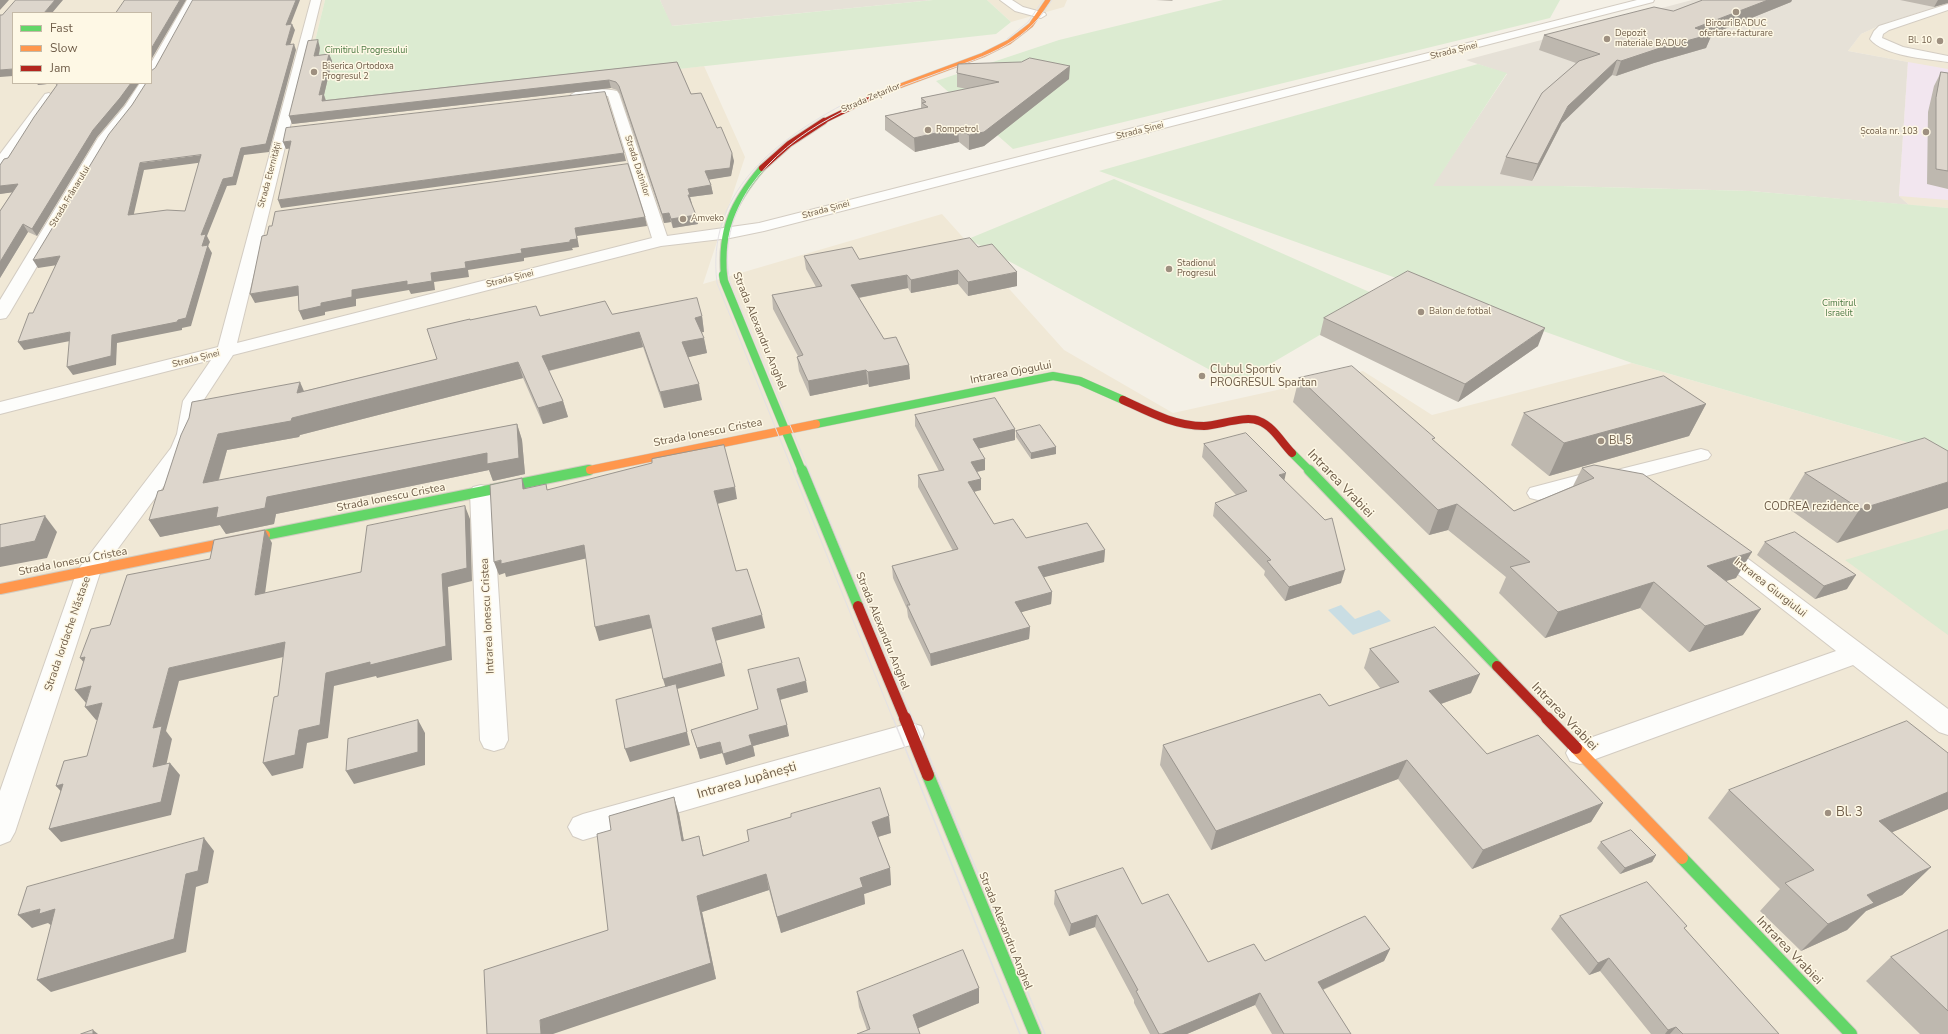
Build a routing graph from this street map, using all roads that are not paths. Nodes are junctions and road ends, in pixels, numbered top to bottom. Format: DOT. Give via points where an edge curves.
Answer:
graph roads {
  1 [pos="192,0"];
  2 [pos="316,0"];
  3 [pos="1005,0"];
  4 [pos="1048,0"];
  5 [pos="1649,0"];
  6 [pos="1948,7"];
  7 [pos="1041,15"];
  8 [pos="1948,55"];
  9 [pos="1935,56"];
  10 [pos="1948,59"];
  11 [pos="152,72"];
  12 [pos="145,84"];
  13 [pos="53,91"];
  14 [pos="563,97"];
  15 [pos="298,129"];
  16 [pos="282,131"];
  17 [pos="0,164"];
  18 [pos="276,214"];
  19 [pos="259,217"];
  20 [pos="724,234"];
  21 [pos="661,241"];
  22 [pos="0,314"];
  23 [pos="226,351"];
  24 [pos="0,408"];
  25 [pos="1258,420"];
  26 [pos="786,430"];
  27 [pos="1701,455"];
  28 [pos="1620,476"];
  29 [pos="481,492"];
  30 [pos="1647,492"];
  31 [pos="1538,493"];
  32 [pos="1704,536"];
  33 [pos="89,571"];
  34 [pos="0,589"];
  35 [pos="1855,654"];
  36 [pos="1948,724"];
  37 [pos="911,734"];
  38 [pos="494,740"];
  39 [pos="1580,753"];
  40 [pos="583,827"];
  41 [pos="0,832"];
  42 [pos="1035,1034"];
  43 [pos="1852,1034"];
  1 -- 11 [label="street"];
  2 -- 16 [label="street, Strada Eternității"];
  3 -- 7 [label="street" via="1019,9"];
  4 -- 7 [label="main road, Strada Zețarilor"];
  5 -- 20 [label="street, Strada Șinei" via="759,228"];
  6 -- 9 [label="street" via="1885,28 1876,36 1876,39 1885,44"];
  7 -- 20 [label="main road, Strada Zețarilor" via="1025,32 999,48 863,100 840,111 793,141 773,157 742,191 732,209"];
  8 -- 9 [label="street"];
  9 -- 10 [label="street"];
  12 -- 22 [label="street, Strada Frânarului" via="130,108 105,138"];
  13 -- 17 [label="street"];
  14 -- 21 [label="street, Strada Datinilor" via="614,94 629,166"];
  15 -- 16 [label="street"];
  16 -- 19 [label="street, Strada Eternității"];
  18 -- 19 [label="street"];
  19 -- 23 [label="street, Strada Eternității"];
  20 -- 21 [label="street, Strada Șinei"];
  20 -- 26 [label="main road, Strada Alexandru Anghel" via="720,261 724,281"];
  21 -- 23 [label="street, Strada Șinei"];
  23 -- 24 [label="street, Strada Șinei"];
  23 -- 33 [label="street, Strada Iordache Năstase" via="193,401 187,434 181,449"];
  25 -- 26 [label="main road, Intrarea Ojogului" via="1247,419 1196,426 1174,423 1076,379 1053,376"];
  25 -- 39 [label="main road, Intrarea Vrabiei"];
  26 -- 29 [label="main road, Strada Ionescu Cristea"];
  26 -- 37 [label="main road, Strada Alexandru Anghel"];
  27 -- 28 [label="street"];
  28 -- 30 [label="street"];
  28 -- 31 [label="street" via="1605,475"];
  29 -- 33 [label="main road, Strada Ionescu Cristea"];
  29 -- 38 [label="street, Intrarea Ionescu Cristea"];
  32 -- 35 [label="street, Intrarea Giurgiului"];
  33 -- 34 [label="main road, Strada Ionescu Cristea"];
  33 -- 41 [label="street, Strada Iordache Năstase"];
  35 -- 36 [label="street, Intrarea Giurgiului"];
  35 -- 39 [label="street"];
  37 -- 40 [label="street, Intrarea Jupânești"];
  37 -- 42 [label="main road, Strada Alexandru Anghel"];
  39 -- 43 [label="main road, Intrarea Vrabiei"];
}
